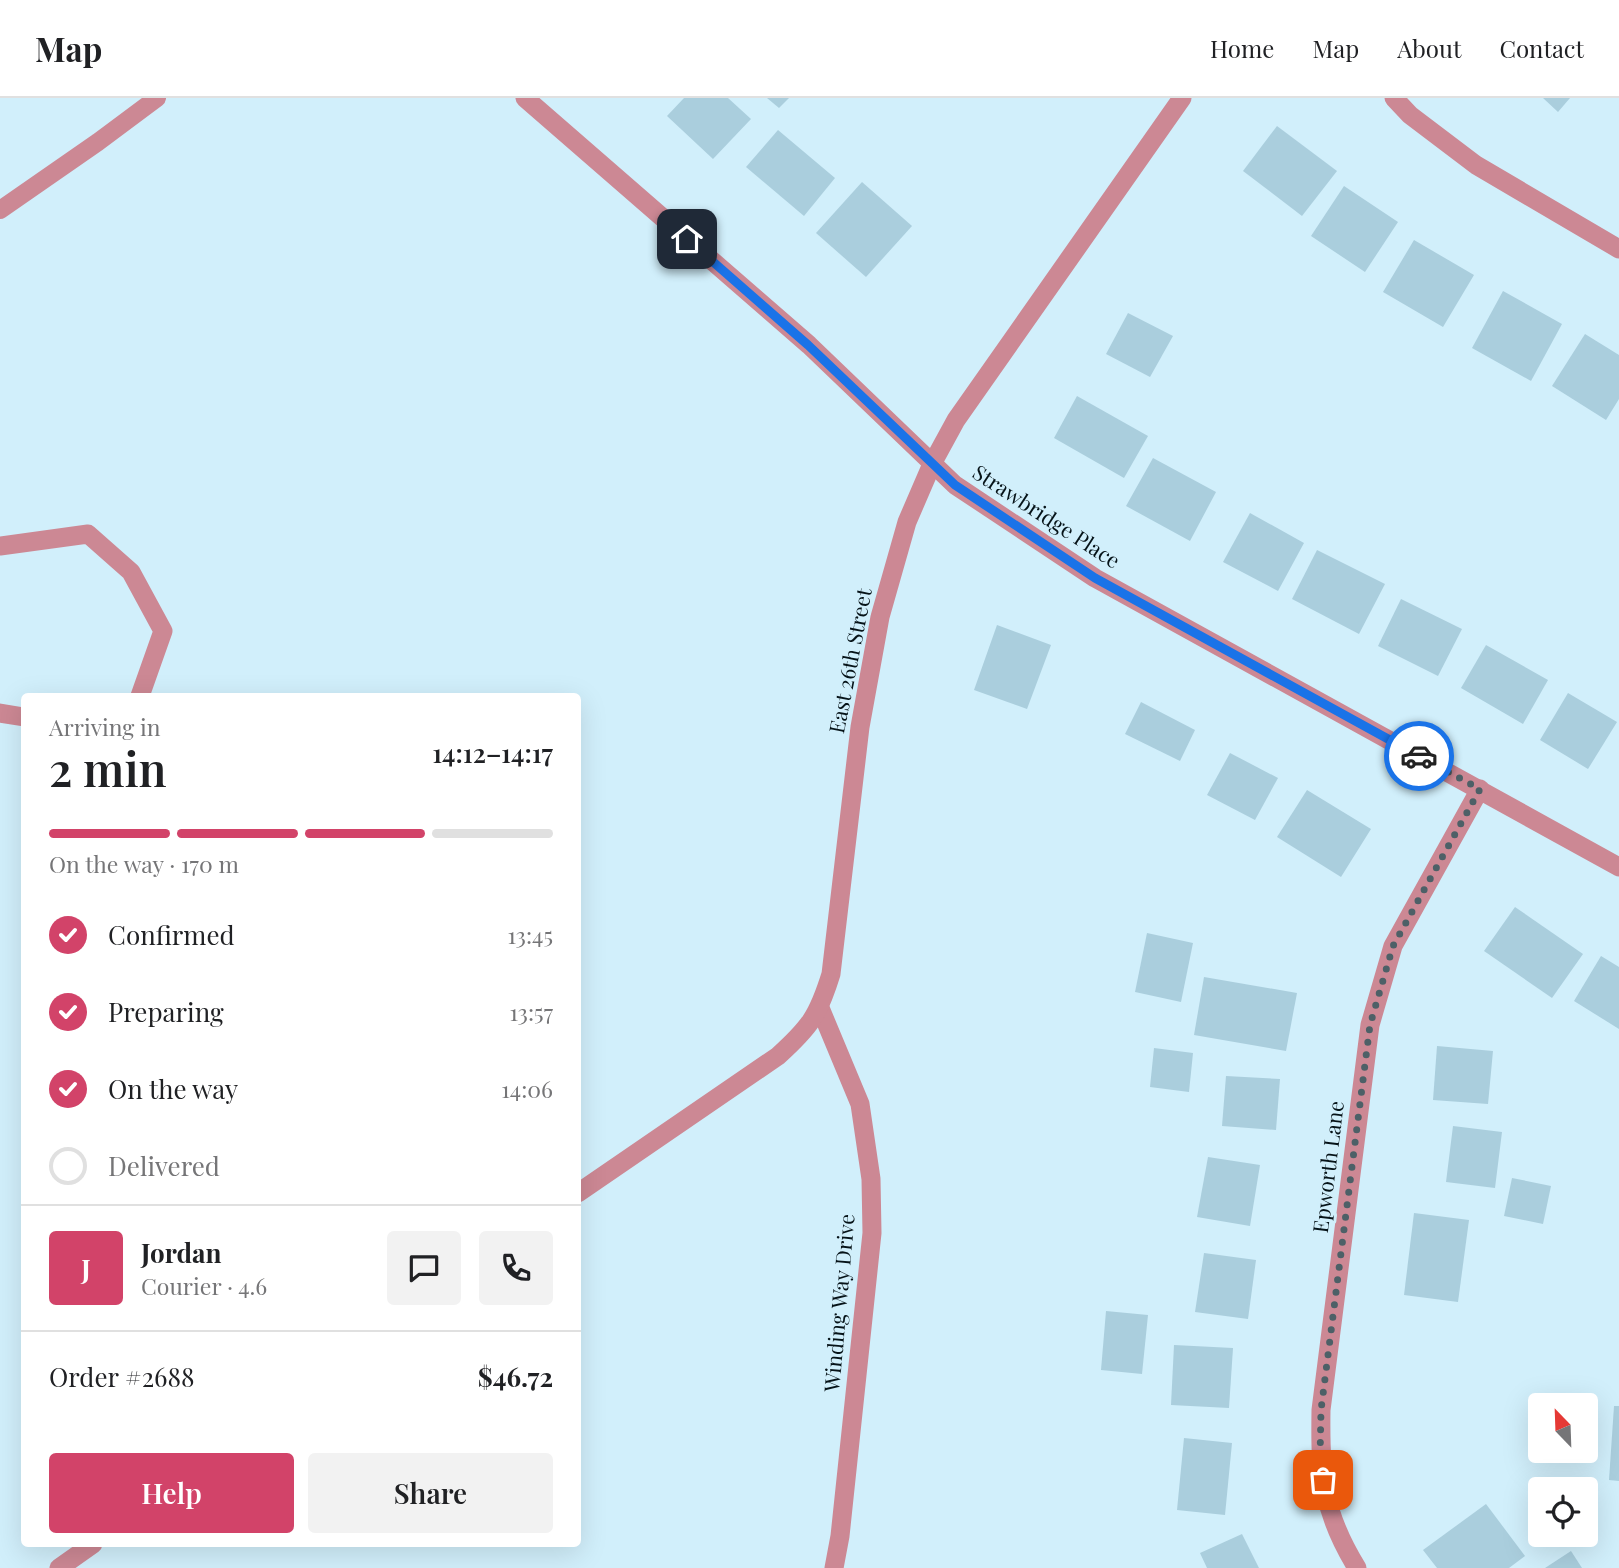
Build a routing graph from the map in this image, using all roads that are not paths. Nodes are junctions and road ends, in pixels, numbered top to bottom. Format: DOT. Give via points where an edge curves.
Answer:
graph roads {
  1 [pos="157,98"];
  2 [pos="525,98"];
  3 [pos="1182,98"];
  4 [pos="1394,98"];
  5 [pos="0,210"];
  6 [pos="1617,242"];
  7 [pos="932,464"];
  8 [pos="0,546"];
  9 [pos="141,693"];
  10 [pos="0,713"];
  11 [pos="21,716"];
  12 [pos="1480,789"];
  13 [pos="1619,867"];
  14 [pos="820,1008"];
  15 [pos="581,1192"];
  16 [pos="89,1547"];
  17 [pos="59,1568"];
  18 [pos="834,1568"];
  19 [pos="1357,1568"];
  1 -- 5 [label="lane"];
  2 -- 7 [label="street, Strawbridge Place" via="808,345"];
  3 -- 7 [label="street, East 26th Street" via="956,420"];
  4 -- 6 [label="street" via="1476,165"];
  7 -- 12 [label="street, Strawbridge Place" via="955,485 1095,578"];
  7 -- 14 [label="street, East 26th Street" via="907,522 880,617 860,727 831,974"];
  8 -- 9 [label="street" via="88,534 131,572 163,631"];
  10 -- 11 [label="street"];
  12 -- 13 [label="street, Strawbridge Place"];
  12 -- 19 [label="street, Epworth Lane" via="1393,946 1370,1025 1321,1410 1320,1458 1326,1503"];
  14 -- 15 [label="street, East 26th Street" via="803,1033 778,1056"];
  14 -- 18 [label="street, Winding Way Drive" via="860,1104 872,1206"];
  16 -- 17 [label="street"];
}
